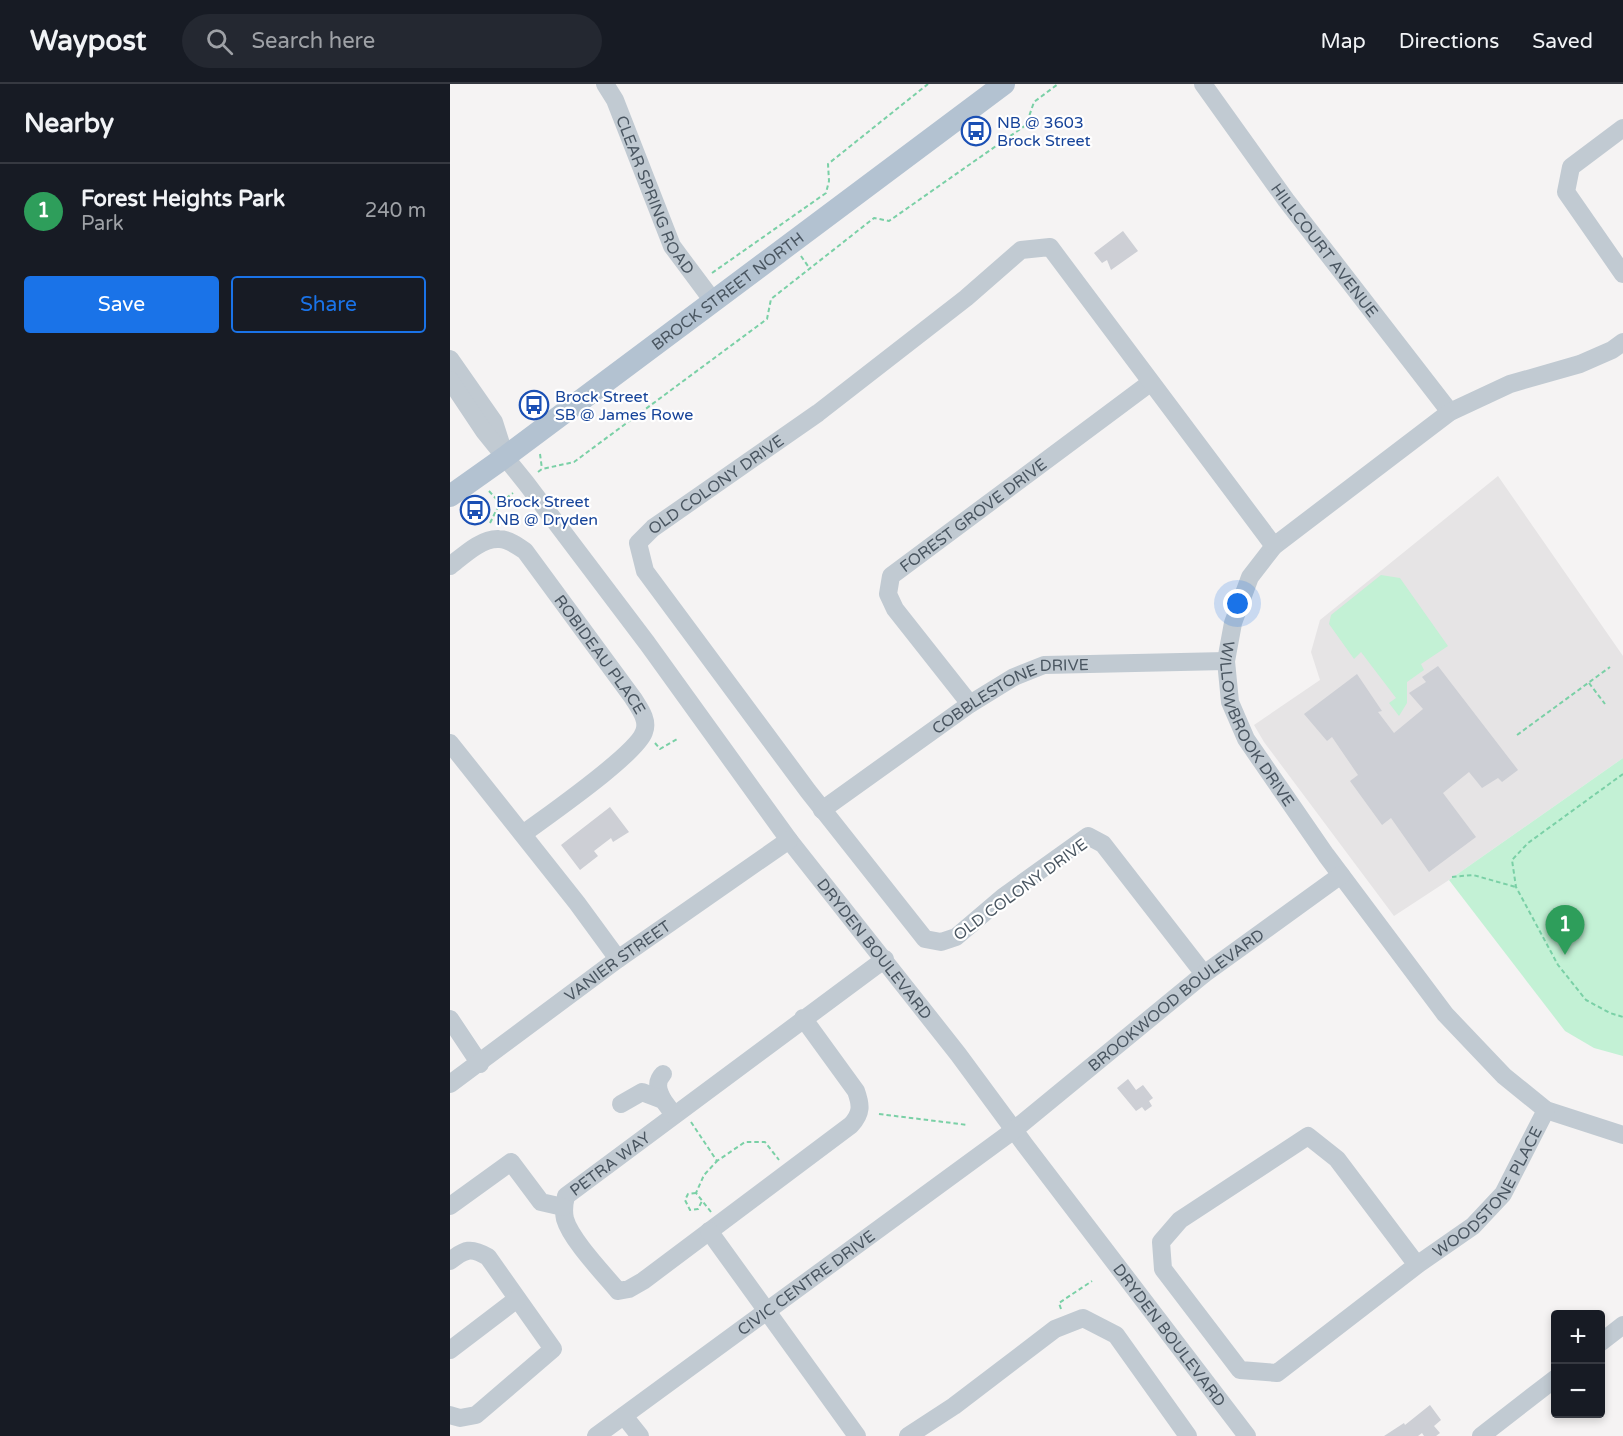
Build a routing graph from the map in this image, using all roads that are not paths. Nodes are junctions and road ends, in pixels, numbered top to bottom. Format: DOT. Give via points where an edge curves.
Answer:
graph roads {
  1 [pos="605,84"];
  2 [pos="1004,84"];
  3 [pos="1203,84"];
  4 [pos="1623,128"];
  5 [pos="1623,274"];
  6 [pos="713,301"];
  7 [pos="1623,342"];
  8 [pos="450,359"];
  9 [pos="450,380"];
  10 [pos="1150,383"];
  11 [pos="1450,412"];
  12 [pos="505,457"];
  13 [pos="450,496"];
  14 [pos="1274,546"];
  15 [pos="450,566"];
  16 [pos="1226,661"];
  17 [pos="970,704"];
  18 [pos="450,743"];
  19 [pos="822,810"];
  20 [pos="523,834"];
  21 [pos="789,840"];
  22 [pos="1341,875"];
  23 [pos="618,959"];
  24 [pos="885,959"];
  25 [pos="1204,974"];
  26 [pos="803,1018"];
  27 [pos="450,1019"];
  28 [pos="480,1064"];
  29 [pos="663,1074"];
  30 [pos="450,1084"];
  31 [pos="621,1104"];
  32 [pos="673,1108"];
  33 [pos="1546,1110"];
  34 [pos="1014,1130"];
  35 [pos="1623,1135"];
  36 [pos="450,1206"];
  37 [pos="563,1207"];
  38 [pos="714,1227"];
  39 [pos="450,1261"];
  40 [pos="1417,1265"];
  41 [pos="517,1299"];
  42 [pos="767,1312"];
  43 [pos="1623,1325"];
  44 [pos="1605,1339"];
  45 [pos="450,1350"];
  46 [pos="1551,1382"];
  47 [pos="450,1414"];
  48 [pos="624,1416"];
  49 [pos="596,1436"];
  50 [pos="640,1436"];
  51 [pos="856,1436"];
  52 [pos="908,1436"];
  53 [pos="1188,1436"];
  54 [pos="1247,1436"];
  55 [pos="1481,1436"];
  1 -- 6 [label="street, CLEAR SPRING ROAD" via="615,100 672,246"];
  2 -- 6 [label="main road, BROCK STREET NORTH"];
  3 -- 11 [label="street, HILLCOURT AVENUE" via="1286,200"];
  4 -- 5 [label="street" via="1571,167 1566,192"];
  6 -- 12 [label="main road, BROCK STREET NORTH"];
  7 -- 11 [label="street, WILLOWBROOK DRIVE" via="1580,364 1510,384"];
  8 -- 12 [label="street" via="495,422"];
  9 -- 12 [label="street, DRYDEN BOULEVARD"];
  10 -- 14 [label="street, OLD COLONY DRIVE"];
  10 -- 17 [label="street, FOREST GROVE DRIVE" via="891,576 888,594 895,609"];
  10 -- 19 [label="street, OLD COLONY DRIVE" via="1050,247 1021,250 828,406 652,528 638,543 645,571"];
  11 -- 14 [label="street, WILLOWBROOK DRIVE"];
  12 -- 13 [label="main road, BROCK STREET NORTH"];
  12 -- 21 [label="street, DRYDEN BOULEVARD"];
  14 -- 16 [label="street, WILLOWBROOK DRIVE" via="1250,577 1233,623"];
  15 -- 20 [label="street, ROBIDEAU PLACE" via="489,541 500,539 525,551 645,718 645,732 630,752"];
  16 -- 17 [label="street, COBBLESTONE DRIVE" via="1044,665 1014,677"];
  16 -- 22 [label="street, WILLOWBROOK DRIVE" via="1230,702 1246,739"];
  17 -- 19 [label="street, COBBLESTONE DRIVE"];
  18 -- 20 [label="street"];
  19 -- 25 [label="street, OLD COLONY DRIVE" via="925,939 941,942 956,938 1003,897 1088,836 1103,844"];
  20 -- 23 [label="street"];
  21 -- 23 [label="street, VANIER STREET"];
  21 -- 24 [label="street, DRYDEN BOULEVARD"];
  22 -- 25 [label="street, BROOKWOOD BOULEVARD"];
  22 -- 33 [label="street, WILLOWBROOK DRIVE" via="1445,1014 1504,1076"];
  23 -- 28 [label="street, VANIER STREET"];
  24 -- 26 [label="street, PETRA WAY"];
  24 -- 34 [label="street, DRYDEN BOULEVARD"];
  25 -- 34 [label="street, BROOKWOOD BOULEVARD"];
  26 -- 32 [label="street, PETRA WAY"];
  26 -- 38 [label="street, PETRA WAY" via="856,1091 861,1103 858,1117"];
  27 -- 28 [label="street"];
  28 -- 30 [label="street, VANIER STREET"];
  29 -- 32 [label="street" via="658,1078 658,1089"];
  31 -- 32 [label="street" via="642,1092"];
  32 -- 37 [label="street, PETRA WAY" via="566,1196"];
  33 -- 35 [label="street, WILLOWBROOK DRIVE"];
  33 -- 40 [label="street, WOODSTONE PLACE" via="1503,1194 1473,1226"];
  34 -- 42 [label="street, CIVIC CENTRE DRIVE"];
  34 -- 54 [label="street, DRYDEN BOULEVARD"];
  36 -- 37 [label="street" via="511,1162 541,1202"];
  37 -- 38 [label="street, PETRA WAY" via="573,1235 618,1291 643,1281"];
  38 -- 42 [label="street"];
  39 -- 41 [label="street" via="463,1251 477,1251 488,1257"];
  40 -- 40 [label="street, WOODSTONE PLACE" via="1337,1159 1308,1136 1180,1220 1161,1242 1163,1269 1240,1370 1277,1373"];
  41 -- 45 [label="street"];
  41 -- 47 [label="street" via="553,1349 476,1415 460,1418"];
  42 -- 48 [label="street, CIVIC CENTRE DRIVE"];
  42 -- 51 [label="street"];
  43 -- 44 [label="street"];
  46 -- 55 [label="street"];
  48 -- 49 [label="street, CIVIC CENTRE DRIVE"];
  48 -- 50 [label="street"];
  52 -- 53 [label="street" via="1055,1329 1083,1318 1116,1335"];
}
